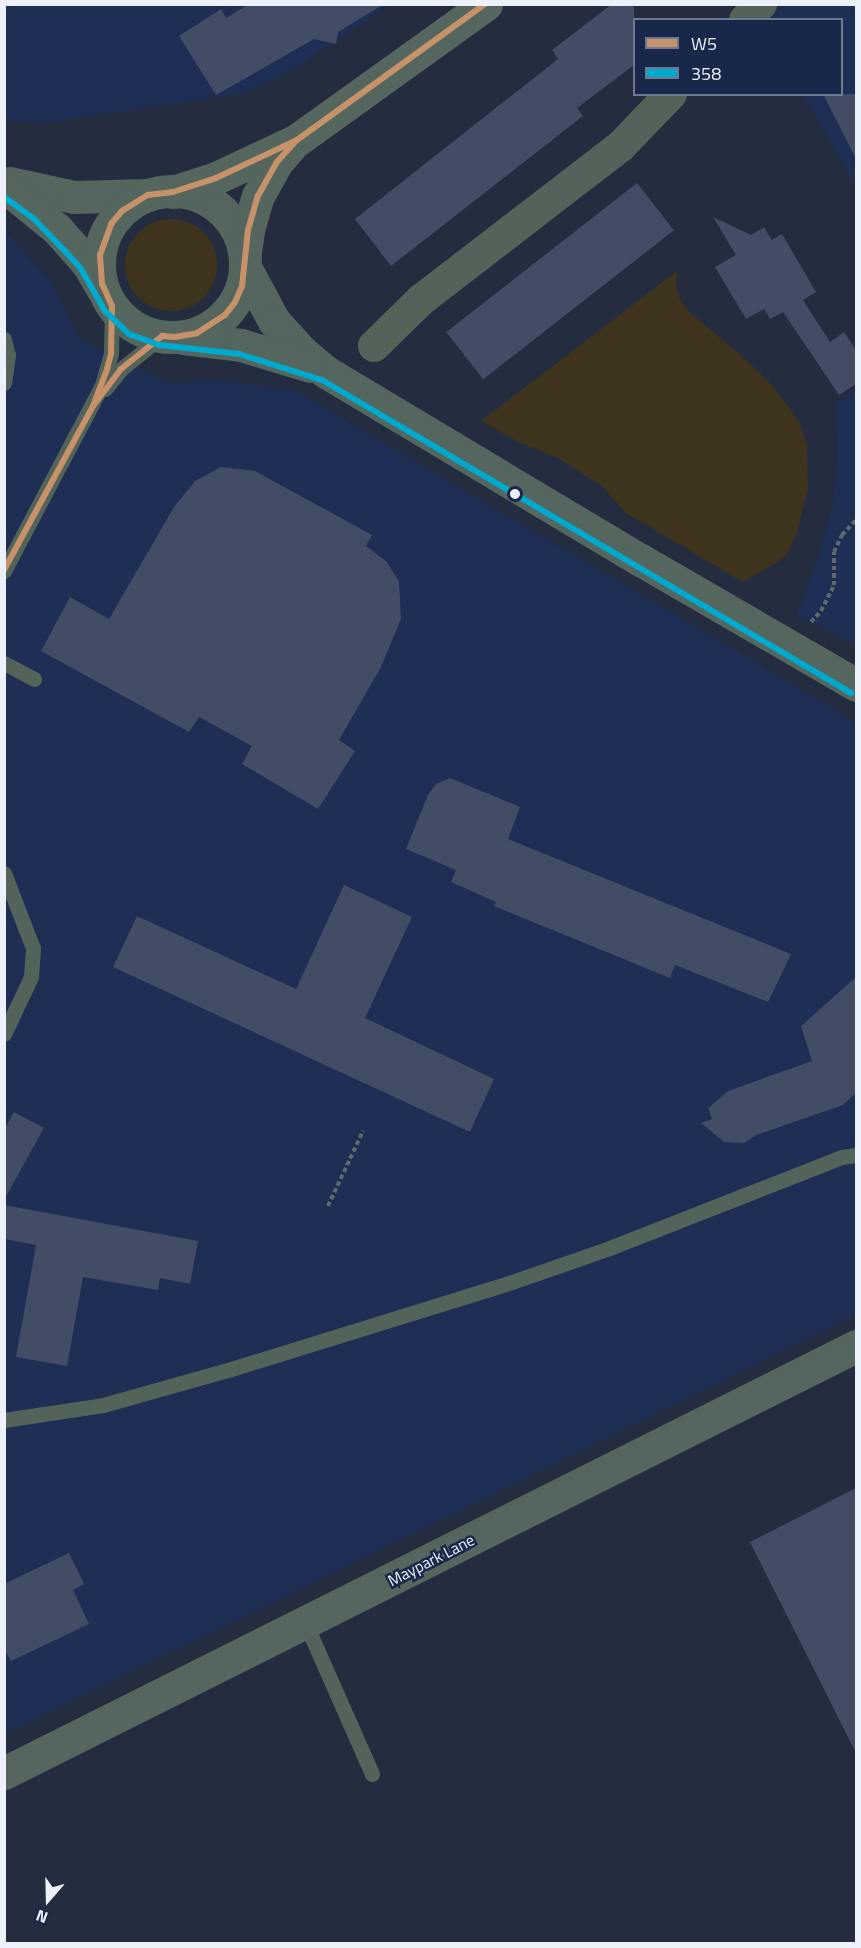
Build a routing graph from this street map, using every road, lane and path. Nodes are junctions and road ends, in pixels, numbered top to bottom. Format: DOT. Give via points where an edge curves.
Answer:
graph roads {
  1 [pos="486,4"];
  2 [pos="761,4"];
  3 [pos="747,18"];
  4 [pos="668,96"];
  5 [pos="297,140"];
  6 [pos="4,184"];
  7 [pos="160,193"];
  8 [pos="245,260"];
  9 [pos="109,301"];
  10 [pos="169,337"];
  11 [pos="4,339"];
  12 [pos="374,346"];
  13 [pos="326,372"];
  14 [pos="4,383"];
  15 [pos="93,406"];
  16 [pos="856,520"];
  17 [pos="4,571"];
  18 [pos="796,651"];
  19 [pos="4,663"];
  20 [pos="34,679"];
  21 [pos="856,685"];
  22 [pos="4,873"];
  23 [pos="4,1034"];
  24 [pos="363,1131"];
  25 [pos="856,1155"];
  26 [pos="328,1206"];
  27 [pos="856,1346"];
  28 [pos="4,1420"];
  29 [pos="305,1622"];
  30 [pos="4,1773"];
  31 [pos="372,1773"];
  1 -- 5 [label="main road"];
  2 -- 3 [label="street"];
  4 -- 12 [label="street" via="620,147 421,300"];
  5 -- 7 [label="main road" via="216,178"];
  5 -- 8 [label="main road" via="276,163 258,196 248,230"];
  6 -- 7 [label="main road" via="74,197"];
  6 -- 9 [label="main road" via="57,229 88,264"];
  7 -- 8 [label="main road" via="204,198 218,208 231,220"];
  7 -- 9 [label="main road" via="122,211 104,240 100,272"];
  8 -- 10 [label="main road" via="242,286 225,315 197,333"];
  8 -- 13 [label="main road" via="274,321"];
  9 -- 10 [label="main road" via="134,326"];
  9 -- 15 [label="lane" via="111,354"];
  10 -- 13 [label="main road" via="268,351"];
  10 -- 15 [label="lane" via="121,369"];
  11 -- 14 [label="lane" via="8,355"];
  13 -- 18 [label="main road"];
  15 -- 17 [label="lane"];
  16 -- 18 [label="path" via="842,535 834,552 834,585 829,597"];
  18 -- 21 [label="main road"];
  19 -- 20 [label="lane"];
  22 -- 23 [label="lane" via="33,948 31,977"];
  24 -- 26 [label="path"];
  25 -- 28 [label="lane" via="842,1157 607,1249 411,1313 103,1405"];
  27 -- 29 [label="main road, Maypark Lane"];
  29 -- 30 [label="main road, Maypark Lane"];
  29 -- 31 [label="lane"];
}
